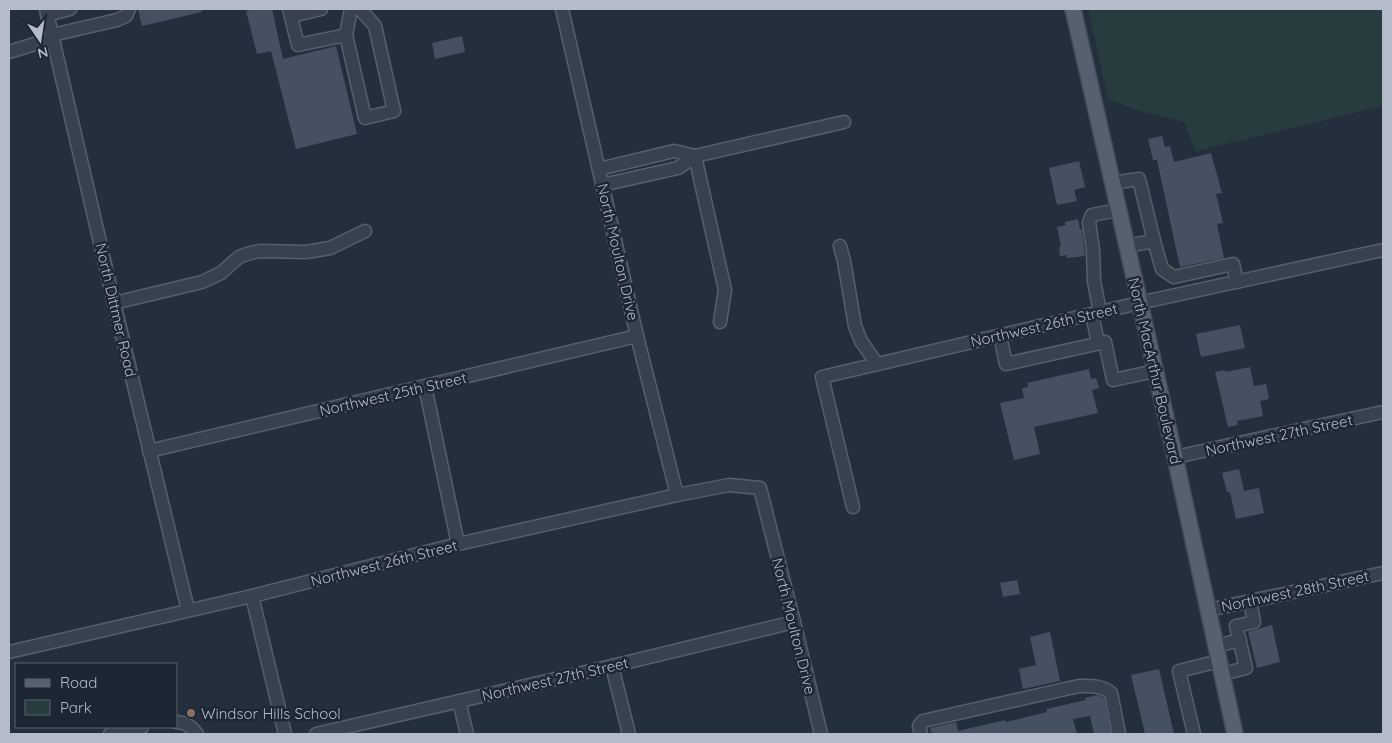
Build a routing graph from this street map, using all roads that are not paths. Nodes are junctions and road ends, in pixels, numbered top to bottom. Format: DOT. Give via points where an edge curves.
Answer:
graph roads {
  1 [pos="70,9"];
  2 [pos="130,9"];
  3 [pos="321,9"];
  4 [pos="351,9"];
  5 [pos="360,9"];
  6 [pos="562,9"];
  7 [pos="1073,9"];
  8 [pos="46,12"];
  9 [pos="290,13"];
  10 [pos="346,35"];
  11 [pos="52,37"];
  12 [pos="9,52"];
  13 [pos="844,122"];
  14 [pos="695,156"];
  15 [pos="648,157"];
  16 [pos="599,169"];
  17 [pos="652,174"];
  18 [pos="1112,183"];
  19 [pos="602,185"];
  20 [pos="1118,210"];
  21 [pos="365,231"];
  22 [pos="1154,241"];
  23 [pos="840,246"];
  24 [pos="1126,246"];
  25 [pos="1383,250"];
  26 [pos="1236,282"];
  27 [pos="114,303"];
  28 [pos="1139,303"];
  29 [pos="1096,313"];
  30 [pos="720,322"];
  31 [pos="637,336"];
  32 [pos="1000,336"];
  33 [pos="1098,343"];
  34 [pos="877,364"];
  35 [pos="1154,371"];
  36 [pos="424,386"];
  37 [pos="1383,412"];
  38 [pos="150,451"];
  39 [pos="1174,457"];
  40 [pos="760,488"];
  41 [pos="677,495"];
  42 [pos="853,507"];
  43 [pos="458,544"];
  44 [pos="1383,573"];
  45 [pos="252,596"];
  46 [pos="1250,601"];
  47 [pos="188,610"];
  48 [pos="1208,610"];
  49 [pos="794,622"];
  50 [pos="1240,640"];
  51 [pos="1216,646"];
  52 [pos="9,652"];
  53 [pos="612,666"];
  54 [pos="1220,667"];
  55 [pos="459,701"];
  56 [pos="178,722"];
  57 [pos="137,728"];
  58 [pos="110,734"];
  59 [pos="197,734"];
  60 [pos="285,734"];
  61 [pos="316,734"];
  62 [pos="467,734"];
  63 [pos="629,734"];
  64 [pos="821,734"];
  65 [pos="921,734"];
  66 [pos="1120,734"];
  67 [pos="1194,734"];
  68 [pos="1235,734"];
  1 -- 8 [label="street"];
  2 -- 11 [label="street" via="126,16 117,20"];
  3 -- 9 [label="street"];
  4 -- 10 [label="street"];
  5 -- 10 [label="street" via="375,26 394,111 365,118"];
  6 -- 16 [label="street, North Moulton Drive"];
  7 -- 18 [label="main road, North MacArthur Boulevard"];
  8 -- 11 [label="street, North Dittmer Road"];
  9 -- 10 [label="street" via="298,45"];
  11 -- 12 [label="street"];
  11 -- 27 [label="street, North Dittmer Road"];
  13 -- 14 [label="street"];
  14 -- 15 [label="street" via="674,151"];
  14 -- 17 [label="street" via="678,168"];
  14 -- 30 [label="street" via="725,290"];
  15 -- 16 [label="street"];
  15 -- 17 [label="street"];
  16 -- 19 [label="street, North Moulton Drive"];
  17 -- 19 [label="street"];
  18 -- 20 [label="main road, North MacArthur Boulevard"];
  18 -- 22 [label="street" via="1139,179"];
  19 -- 31 [label="street, North Moulton Drive"];
  20 -- 24 [label="main road, North MacArthur Boulevard"];
  20 -- 29 [label="street" via="1092,215 1089,222"];
  21 -- 27 [label="street" via="330,248 250,253 202,282"];
  22 -- 24 [label="street"];
  22 -- 26 [label="street" via="1162,269 1174,277 1233,264"];
  23 -- 34 [label="street" via="856,326 861,341"];
  24 -- 28 [label="main road, North MacArthur Boulevard"];
  25 -- 26 [label="street, Northwest 26th Street"];
  26 -- 28 [label="street, Northwest 26th Street"];
  27 -- 38 [label="street, North Dittmer Road"];
  28 -- 29 [label="street, Northwest 26th Street"];
  28 -- 35 [label="main road, North MacArthur Boulevard"];
  29 -- 32 [label="street, Northwest 26th Street"];
  29 -- 33 [label="street"];
  31 -- 36 [label="street, Northwest 25th Street"];
  31 -- 41 [label="street, North Moulton Drive"];
  32 -- 33 [label="street" via="1006,364"];
  32 -- 34 [label="street, Northwest 26th Street"];
  33 -- 35 [label="street" via="1105,342 1113,380"];
  34 -- 42 [label="street, Northwest 26th Street" via="822,377"];
  35 -- 39 [label="main road, North MacArthur Boulevard"];
  36 -- 38 [label="street, Northwest 25th Street"];
  36 -- 43 [label="street"];
  37 -- 39 [label="street, Northwest 27th Street"];
  38 -- 47 [label="street, North Dittmer Road"];
  39 -- 48 [label="main road, North MacArthur Boulevard"];
  40 -- 41 [label="street, Northwest 26th Street" via="729,485"];
  40 -- 49 [label="street, North Moulton Drive"];
  41 -- 43 [label="street, Northwest 26th Street"];
  43 -- 45 [label="street, Northwest 26th Street"];
  44 -- 46 [label="street, Northwest 28th Street"];
  45 -- 47 [label="street, Northwest 26th Street"];
  45 -- 60 [label="street"];
  46 -- 48 [label="street, Northwest 28th Street"];
  46 -- 50 [label="street" via="1254,622 1236,626"];
  47 -- 52 [label="street, Northwest 26th Street"];
  48 -- 51 [label="main road, North MacArthur Boulevard"];
  49 -- 53 [label="street, Northwest 27th Street"];
  49 -- 64 [label="street, North Moulton Drive"];
  50 -- 51 [label="street"];
  50 -- 54 [label="street" via="1246,668"];
  51 -- 54 [label="main road, North MacArthur Boulevard"];
  53 -- 55 [label="street, Northwest 27th Street"];
  53 -- 63 [label="street"];
  54 -- 67 [label="street" via="1179,671"];
  54 -- 68 [label="main road, North MacArthur Boulevard"];
  55 -- 61 [label="street, Northwest 27th Street"];
  55 -- 62 [label="street"];
  56 -- 59 [label="street" via="193,728"];
  57 -- 58 [label="street"];
  65 -- 66 [label="street" via="919,726 923,722 1079,686 1098,687 1111,693"];
}
